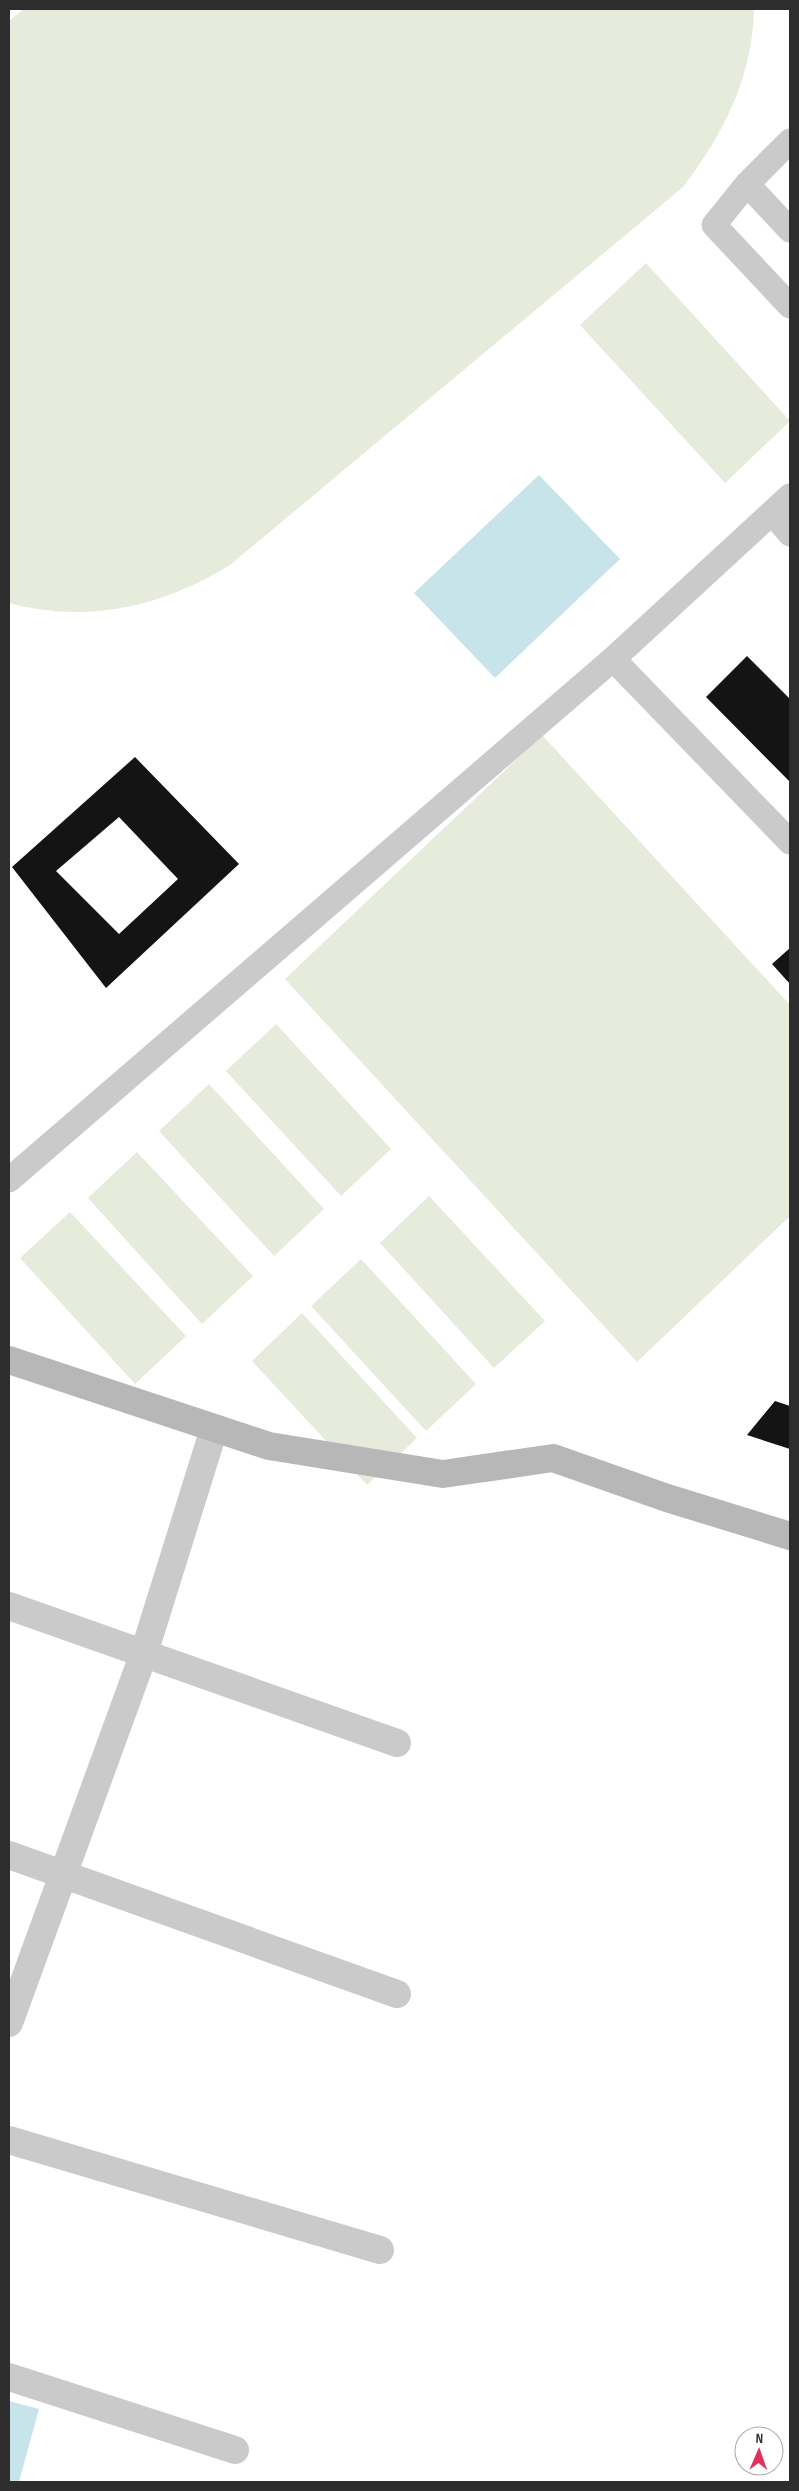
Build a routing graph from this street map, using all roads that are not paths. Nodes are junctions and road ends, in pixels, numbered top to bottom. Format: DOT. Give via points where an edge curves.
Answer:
graph roads {
  1 [pos="790,141"];
  2 [pos="747,184"];
  3 [pos="790,230"];
  4 [pos="790,306"];
  5 [pos="790,496"];
  6 [pos="773,514"];
  7 [pos="790,534"];
  8 [pos="613,659"];
  9 [pos="790,842"];
  10 [pos="9,1180"];
  11 [pos="9,1360"];
  12 [pos="214,1429"];
  13 [pos="790,1536"];
  14 [pos="9,1606"];
  15 [pos="144,1653"];
  16 [pos="397,1743"];
  17 [pos="9,1855"];
  18 [pos="63,1874"];
  19 [pos="397,1994"];
  20 [pos="9,2023"];
  21 [pos="9,2140"];
  22 [pos="380,2250"];
  23 [pos="9,2377"];
  24 [pos="235,2450"];
  1 -- 2 [label="lane"];
  2 -- 3 [label="lane"];
  2 -- 4 [label="lane" via="714,224"];
  5 -- 6 [label="lane"];
  6 -- 7 [label="lane"];
  6 -- 8 [label="lane"];
  8 -- 9 [label="lane"];
  8 -- 10 [label="lane"];
  11 -- 12 [label="main road"];
  12 -- 13 [label="main road" via="269,1446 443,1474 553,1458"];
  12 -- 15 [label="street"];
  14 -- 15 [label="street"];
  15 -- 16 [label="street"];
  15 -- 18 [label="street"];
  17 -- 18 [label="street"];
  18 -- 19 [label="street"];
  18 -- 20 [label="street"];
  21 -- 22 [label="street"];
  23 -- 24 [label="street"];
}
